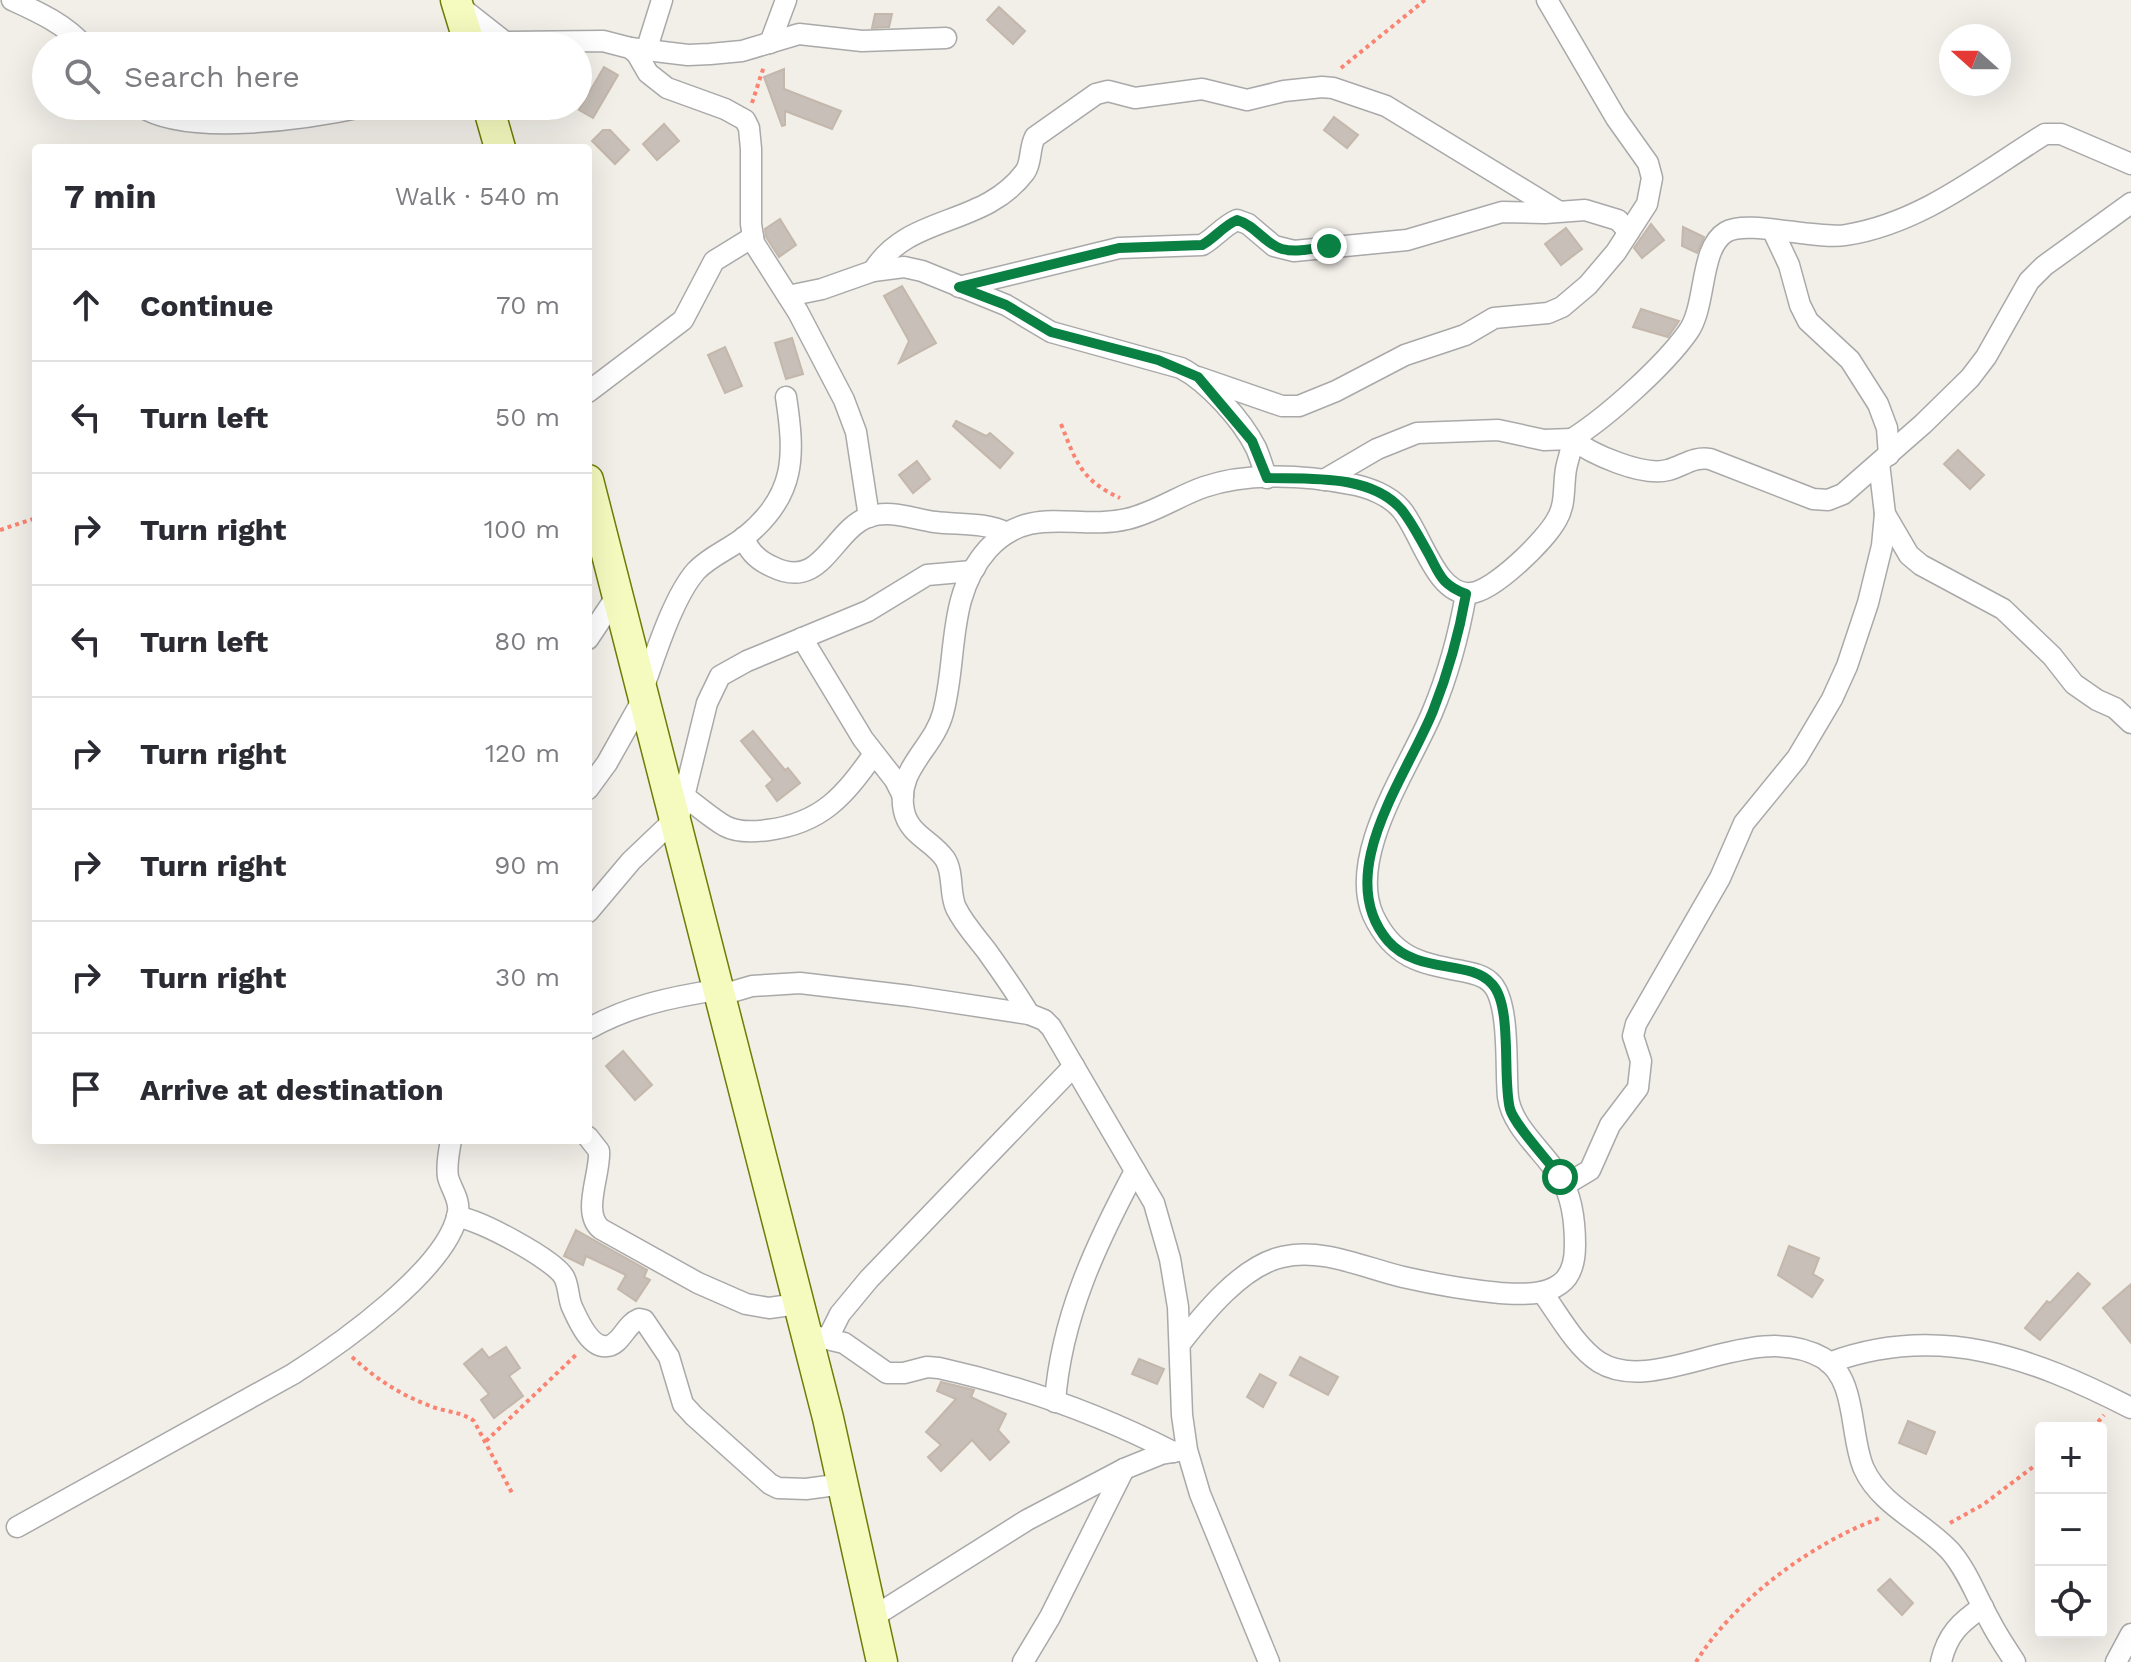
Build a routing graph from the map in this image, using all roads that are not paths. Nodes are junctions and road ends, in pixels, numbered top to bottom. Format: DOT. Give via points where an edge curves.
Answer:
graph roads {
  1 [pos="12,0"];
  2 [pos="662,0"];
  3 [pos="786,0"];
  4 [pos="1547,0"];
  5 [pos="457,3"];
  6 [pos="70,32"];
  7 [pos="466,32"];
  8 [pos="493,32"];
  9 [pos="946,38"];
  10 [pos="592,41"];
  11 [pos="770,43"];
  12 [pos="639,48"];
  13 [pos="172,120"];
  14 [pos="283,120"];
  15 [pos="492,120"];
  16 [pos="499,144"];
  17 [pos="2131,164"];
  18 [pos="2131,203"];
  19 [pos="1558,211"];
  20 [pos="1773,231"];
  21 [pos="1629,232"];
  22 [pos="753,237"];
  23 [pos="873,271"];
  24 [pos="959,287"];
  25 [pos="788,296"];
  26 [pos="1198,377"];
  27 [pos="592,389"];
  28 [pos="786,397"];
  29 [pos="1572,439"];
  30 [pos="1884,459"];
  31 [pos="1267,478"];
  32 [pos="1324,480"];
  33 [pos="592,497"];
  34 [pos="1885,514"];
  35 [pos="869,517"];
  36 [pos="1007,533"];
  37 [pos="744,537"];
  38 [pos="975,568"];
  39 [pos="1466,594"];
  40 [pos="616,597"];
  41 [pos="592,633"];
  42 [pos="802,638"];
  43 [pos="642,696"];
  44 [pos="2131,723"];
  45 [pos="874,754"];
  46 [pos="592,784"];
  47 [pos="903,796"];
  48 [pos="679,815"];
  49 [pos="592,907"];
  50 [pos="718,993"];
  51 [pos="1029,1014"];
  52 [pos="592,1027"];
  53 [pos="1074,1066"];
  54 [pos="592,1142"];
  55 [pos="451,1144"];
  56 [pos="1135,1171"];
  57 [pos="1565,1185"];
  58 [pos="457,1217"];
  59 [pos="1542,1292"];
  60 [pos="798,1304"];
  61 [pos="817,1336"];
  62 [pos="1180,1344"];
  63 [pos="1829,1363"];
  64 [pos="1055,1402"];
  65 [pos="2130,1412"];
  66 [pos="1180,1451"];
  67 [pos="1124,1469"];
  68 [pos="843,1484"];
  69 [pos="17,1527"];
  70 [pos="1983,1607"];
  71 [pos="873,1617"];
  72 [pos="882,1662"];
  73 [pos="1023,1662"];
  74 [pos="1269,1662"];
  75 [pos="1941,1662"];
  76 [pos="2015,1662"];
  1 -- 6 [label="street"];
  2 -- 12 [label="street"];
  3 -- 11 [label="street"];
  4 -- 21 [label="street" via="1648,163 1651,192"];
  5 -- 7 [label="street"];
  5 -- 8 [label="street"];
  9 -- 11 [label="street" via="862,41 799,34"];
  10 -- 12 [label="street"];
  11 -- 12 [label="street" via="688,55"];
  12 -- 22 [label="street" via="637,54 653,79 745,120 751,149"];
  13 -- 14 [label="street"];
  15 -- 16 [label="street"];
  17 -- 20 [label="street" via="2061,134 2045,134 1951,196 1901,219 1845,235"];
  18 -- 30 [label="street" via="2029,281 1970,378"];
  19 -- 21 [label="street" via="1604,215"];
  19 -- 23 [label="street" via="1386,106 1322,87 1247,100 1202,89 1145,98 1108,91 1035,137 1028,168 1003,195 969,215 898,243"];
  19 -- 24 [label="street" via="1502,212 1407,240 1294,251 1274,246 1237,220 1202,245 1119,248"];
  20 -- 29 [label="street" via="1736,228 1722,234 1712,249 1690,330 1654,370"];
  20 -- 30 [label="street" via="1808,321 1850,360 1878,404 1887,428"];
  21 -- 26 [label="street" via="1595,278 1562,307 1494,318 1299,406 1282,406"];
  22 -- 25 [label="street"];
  22 -- 27 [label="street" via="714,261 683,320"];
  23 -- 24 [label="street" via="904,267"];
  23 -- 25 [label="street"];
  24 -- 26 [label="street" via="1006,305 1051,332 1158,360"];
  25 -- 35 [label="street" via="856,432"];
  26 -- 31 [label="street" via="1252,441"];
  28 -- 37 [label="street" via="792,436 789,476 773,507"];
  29 -- 30 [label="street" via="1586,450 1650,472 1710,459 1828,500 1843,494"];
  29 -- 32 [label="street" via="1544,440 1498,430 1417,433"];
  29 -- 39 [label="street" via="1558,519 1495,583"];
  30 -- 34 [label="street"];
  31 -- 32 [label="street"];
  31 -- 36 [label="street" via="1231,479 1127,519 1037,521"];
  32 -- 39 [label="street" via="1381,494 1401,509 1441,580"];
  33 -- 40 [label="street"];
  34 -- 44 [label="street" via="1909,555 2003,609 2074,684"];
  34 -- 57 [label="street" via="1868,603 1832,699 1797,758 1744,823 1720,878 1636,1024 1638,1088 1610,1125 1590,1170"];
  35 -- 36 [label="street" via="893,514"];
  35 -- 37 [label="street" via="804,571 765,563"];
  36 -- 38 [label="street"];
  37 -- 43 [label="street" via="709,559 683,590"];
  38 -- 42 [label="street" via="927,575 881,605"];
  38 -- 47 [label="street" via="957,610 950,682 938,730 907,774"];
  39 -- 57 [label="street" via="1441,688 1376,835 1368,894 1379,928 1408,957 1476,974 1491,983 1503,1013 1511,1113"];
  40 -- 41 [label="street"];
  40 -- 43 [label="street"];
  42 -- 45 [label="street"];
  42 -- 48 [label="street" via="728,670 716,681"];
  43 -- 46 [label="street"];
  43 -- 48 [label="street"];
  45 -- 47 [label="street"];
  45 -- 48 [label="street" via="830,807 777,829 736,830"];
  47 -- 51 [label="street" via="913,830 944,856 952,899 963,920"];
  48 -- 49 [label="street"];
  48 -- 50 [label="street"];
  50 -- 51 [label="street" via="800,983"];
  50 -- 52 [label="street" via="648,1003"];
  50 -- 60 [label="street"];
  51 -- 53 [label="street" via="1051,1027"];
  53 -- 56 [label="street"];
  53 -- 61 [label="street"];
  54 -- 60 [label="street" via="599,1151 593,1219 601,1229 737,1301 759,1307"];
  55 -- 58 [label="street" via="447,1173 458,1198"];
  56 -- 62 [label="street" via="1154,1203 1170,1259"];
  56 -- 64 [label="street" via="1070,1314"];
  57 -- 59 [label="street" via="1574,1261 1560,1285"];
  58 -- 68 [label="street" via="526,1248 564,1276 571,1307 592,1341 607,1346 631,1322 644,1320 669,1357 683,1404 770,1484 789,1489"];
  58 -- 69 [label="street" via="437,1253 386,1307 338,1344"];
  59 -- 62 [label="street" via="1492,1292 1296,1255 1266,1262 1245,1276 1203,1314"];
  59 -- 63 [label="street" via="1577,1341 1596,1360 1620,1371 1660,1370 1725,1351 1764,1347 1800,1351"];
  60 -- 61 [label="street"];
  61 -- 64 [label="street" via="844,1343 887,1373 939,1368"];
  61 -- 68 [label="street"];
  62 -- 66 [label="street"];
  63 -- 65 [label="street" via="1857,1352 1955,1345 2079,1382"];
  63 -- 70 [label="street" via="1850,1399 1864,1470 1880,1491 1951,1552"];
  64 -- 66 [label="street"];
  66 -- 67 [label="street"];
  66 -- 74 [label="street"];
  67 -- 71 [label="street" via="1027,1520"];
  67 -- 73 [label="street"];
  68 -- 71 [label="street"];
  70 -- 75 [label="street" via="1954,1629"];
  70 -- 76 [label="street"];
  71 -- 72 [label="street"];
}
